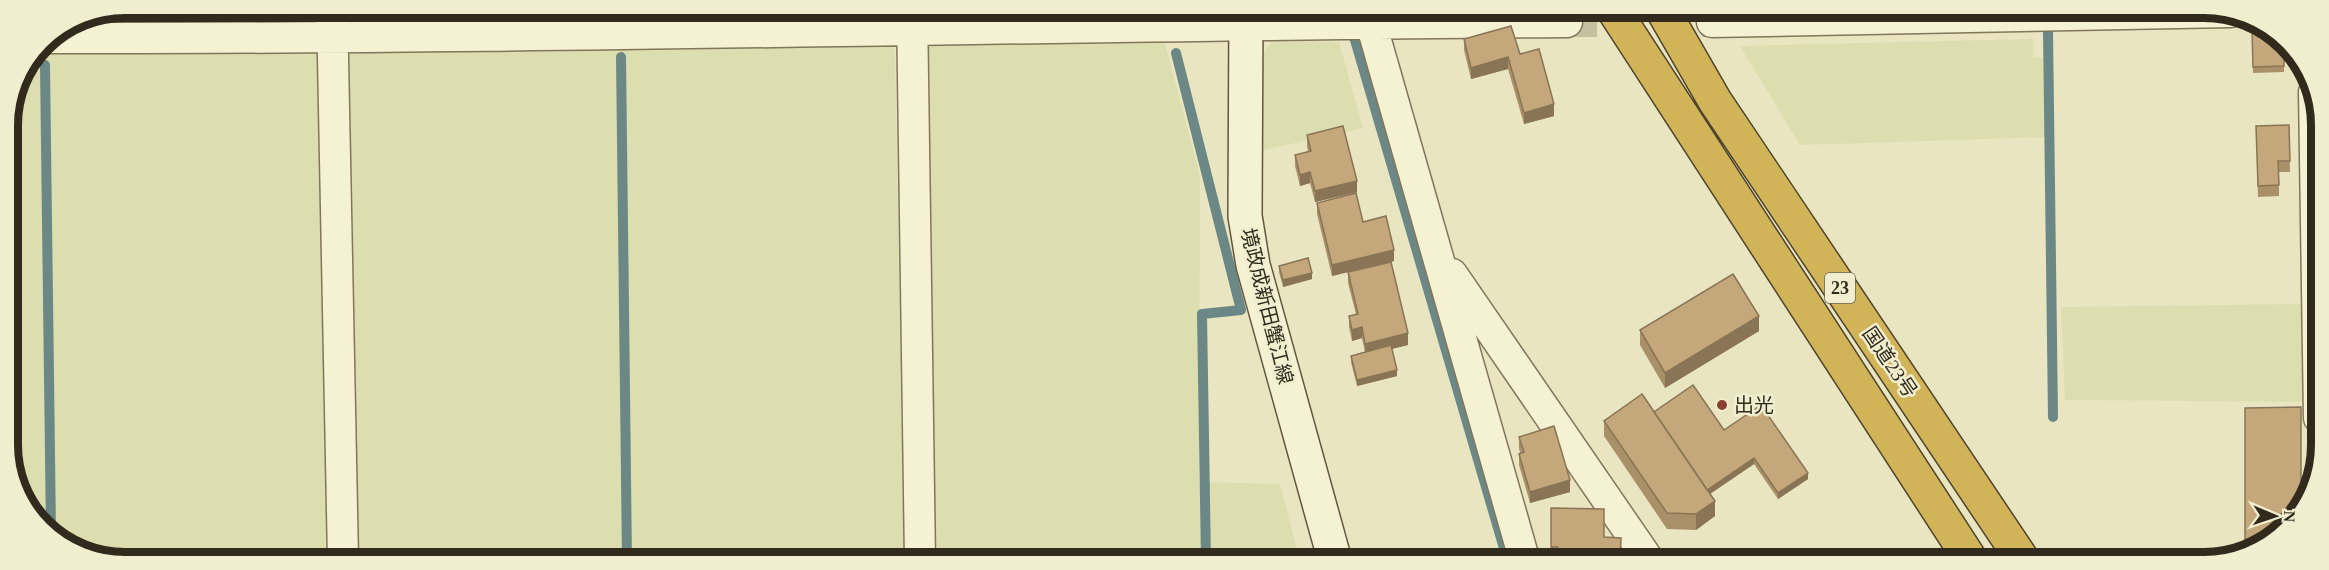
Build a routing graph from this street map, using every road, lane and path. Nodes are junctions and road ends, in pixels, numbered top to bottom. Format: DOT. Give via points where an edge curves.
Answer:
graph roads {
  1 [pos="332,18"];
  2 [pos="1135,18"];
  3 [pos="1246,18"];
  4 [pos="1371,18"];
  5 [pos="1436,18"];
  6 [pos="1620,18"];
  7 [pos="1667,18"];
  8 [pos="1752,18"];
  9 [pos="912,20"];
  10 [pos="1567,22"];
  11 [pos="1712,22"];
  12 [pos="62,38"];
  13 [pos="333,38"];
  14 [pos="1438,254"];
  15 [pos="343,552"];
  16 [pos="920,552"];
  17 [pos="1333,552"];
  18 [pos="1522,552"];
  19 [pos="1643,552"];
  20 [pos="1966,552"];
  21 [pos="2017,552"];
  1 -- 13 [label="street"];
  2 -- 9 [label="street"];
  3 -- 17 [label="main road, 境政成新田蟹江線" via="1245,216 1253,265"];
  4 -- 14 [label="street"];
  5 -- 10 [label="street"];
  6 -- 20 [label="highway, 国道23号 / 23"];
  7 -- 21 [label="highway, 国道23号 / 23" via="1715,101"];
  8 -- 11 [label="street"];
  9 -- 13 [label="street"];
  9 -- 16 [label="street"];
  12 -- 13 [label="street"];
  13 -- 15 [label="street"];
  14 -- 18 [label="street"];
  14 -- 19 [label="street"];
}
